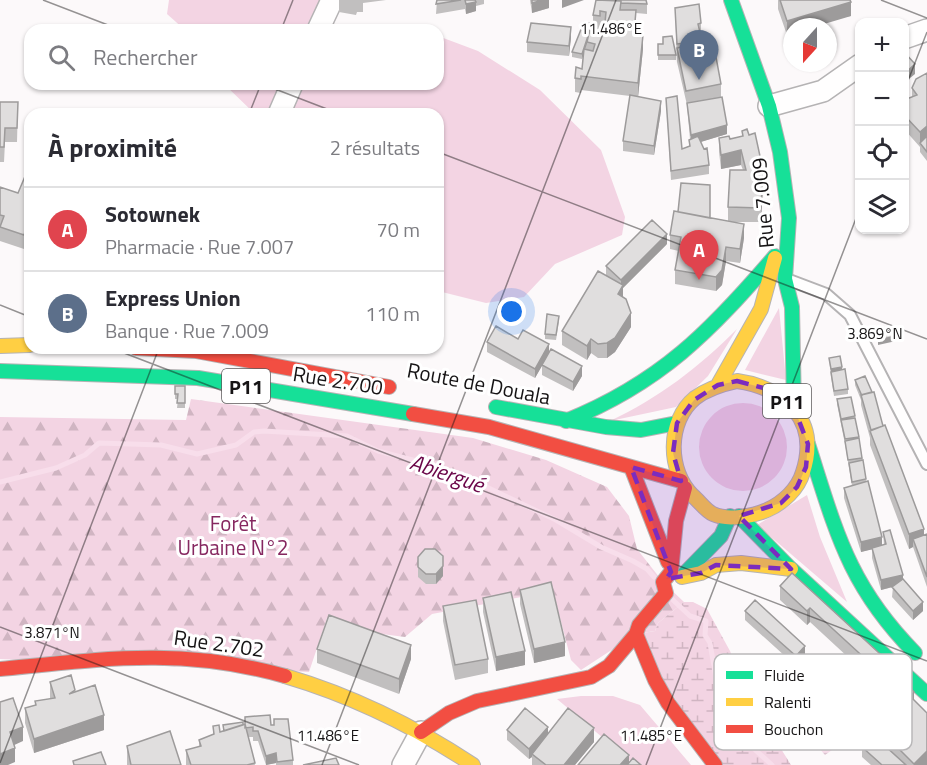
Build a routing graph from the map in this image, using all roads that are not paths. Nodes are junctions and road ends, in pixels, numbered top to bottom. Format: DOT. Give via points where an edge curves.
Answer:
graph roads {
  1 [pos="332,0"];
  2 [pos="718,0"];
  3 [pos="731,0"];
  4 [pos="321,24"];
  5 [pos="927,30"];
  6 [pos="909,36"];
  7 [pos="855,68"];
  8 [pos="289,90"];
  9 [pos="769,106"];
  10 [pos="282,108"];
  11 [pos="776,256"];
  12 [pos="785,279"];
  13 [pos="24,345"];
  14 [pos="0,346"];
  15 [pos="218,354"];
  16 [pos="0,371"];
  17 [pos="718,385"];
  18 [pos="404,390"];
  19 [pos="485,405"];
  20 [pos="795,408"];
  21 [pos="566,421"];
  22 [pos="677,423"];
  23 [pos="489,427"];
  24 [pos="808,444"];
  25 [pos="927,464"];
  26 [pos="631,467"];
  27 [pos="683,485"];
  28 [pos="734,516"];
  29 [pos="791,569"];
  30 [pos="671,580"];
  31 [pos="638,629"];
  32 [pos="884,654"];
  33 [pos="927,665"];
  34 [pos="0,669"];
  35 [pos="912,679"];
  36 [pos="927,693"];
  37 [pos="421,732"];
  38 [pos="403,765"];
  39 [pos="473,765"];
  40 [pos="715,765"];
  1 -- 4 [label="street"];
  2 -- 11 [label="main road, Rue 7.009" via="768,155 777,197"];
  3 -- 9 [label="main road, Rue 7.009"];
  5 -- 6 [label="street"];
  7 -- 9 [label="street" via="822,91"];
  8 -- 10 [label="street"];
  9 -- 12 [label="main road, Rue 7.009" via="789,218"];
  11 -- 17 [label="main road, Rue 7.009" via="765,306"];
  11 -- 21 [label="main road" via="720,320 660,374 603,408"];
  12 -- 20 [label="main road, Rue 7.009" via="792,307"];
  12 -- 25 [label="lane" via="826,294 850,315"];
  13 -- 14 [label="main road"];
  15 -- 18 [label="main road, Route de Douala / P11"];
  16 -- 23 [label="main road, Rue 2.700 / P11" via="198,378"];
  17 -- 20 [label="main road, Route de Douala / P11" via="756,383 775,391"];
  17 -- 22 [label="main road, Route de Douala / P11" via="694,400"];
  19 -- 21 [label="main road, Route de Douala"];
  20 -- 24 [label="main road, Route de Douala / P11"];
  21 -- 22 [label="main road, Route de Douala" via="641,430"];
  22 -- 27 [label="main road, Route de Douala / P11" via="673,453"];
  23 -- 26 [label="main road, Route de Douala / P11"];
  24 -- 28 [label="main road, Route de Douala / P11" via="806,467 796,487 781,503 761,513"];
  24 -- 33 [label="main road, P11" via="861,588 887,624"];
  26 -- 27 [label="main road, Route de Douala / P11"];
  26 -- 30 [label="main road"];
  27 -- 28 [label="main road, Route de Douala / P11" via="712,514"];
  27 -- 30 [label="main road"];
  28 -- 29 [label="main road, Route de Douala / P11"];
  28 -- 30 [label="main road" via="721,536"];
  29 -- 30 [label="main road" via="741,563 716,565"];
  29 -- 32 [label="main road, Route de Douala / P11"];
  30 -- 31 [label="main road"];
  31 -- 37 [label="main road" via="598,674 577,682 509,692 462,705"];
  31 -- 40 [label="main road" via="663,695"];
  34 -- 37 [label="main road, Rue 2.702" via="134,656 246,665 334,690"];
  35 -- 36 [label="main road, Route de Douala / P11"];
  37 -- 38 [label="street"];
  37 -- 39 [label="main road, Rue 2.702"];
}
